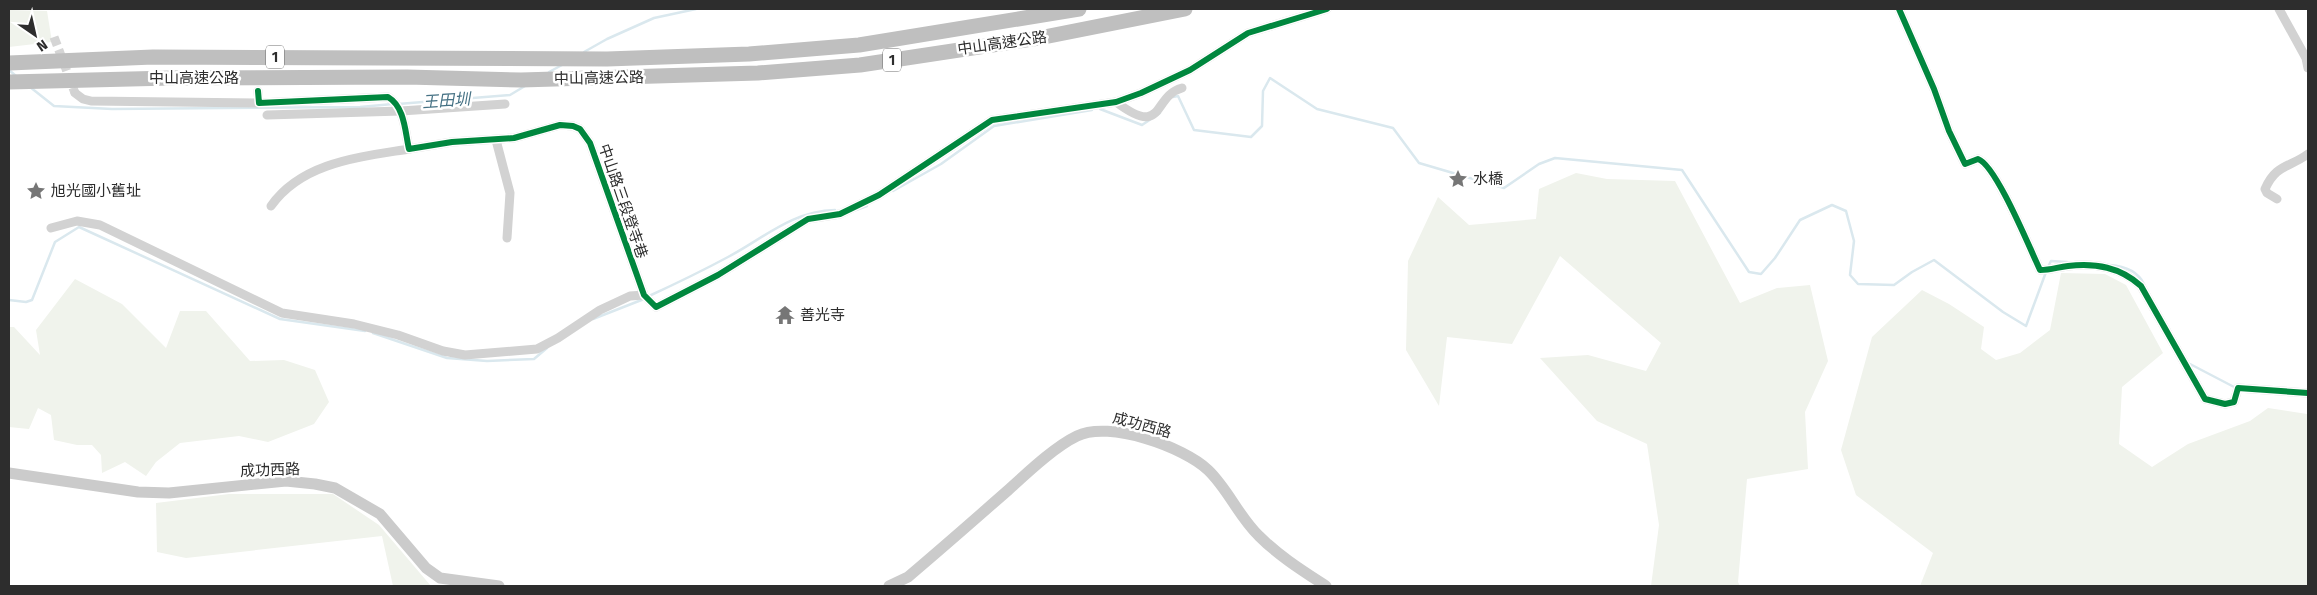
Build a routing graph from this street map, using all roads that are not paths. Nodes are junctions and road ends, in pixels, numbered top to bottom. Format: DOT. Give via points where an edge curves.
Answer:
graph roads {
  1 [pos="1079,9"];
  2 [pos="1184,9"];
  3 [pos="1327,9"];
  4 [pos="1899,9"];
  5 [pos="2279,9"];
  6 [pos="9,63"];
  7 [pos="2308,68"];
  8 [pos="9,82"];
  9 [pos="1182,88"];
  10 [pos="258,91"];
  11 [pos="75,93"];
  12 [pos="1116,102"];
  13 [pos="259,103"];
  14 [pos="504,104"];
  15 [pos="400,111"];
  16 [pos="267,115"];
  17 [pos="496,140"];
  18 [pos="409,149"];
  19 [pos="2308,154"];
  20 [pos="2277,199"];
  21 [pos="270,206"];
  22 [pos="51,228"];
  23 [pos="507,238"];
  24 [pos="646,298"];
  25 [pos="2308,394"];
  26 [pos="9,473"];
  27 [pos="499,586"];
  28 [pos="890,586"];
  29 [pos="1326,586"];
  1 -- 6 [label="highway, 中山高速公路 / 1" via="926,35 749,54 607,59 152,57"];
  2 -- 8 [label="highway, 中山高速公路 / 1" via="1039,38 860,65 758,73 521,80 181,78"];
  3 -- 12 [label="street" via="1248,33 1190,70"];
  4 -- 25 [label="street" via="1965,164 1978,158 1988,167 2040,270 2067,266 2109,267 2127,274 2141,286 2205,399 2225,404 2234,402 2238,388"];
  5 -- 7 [label="street" via="2306,58"];
  9 -- 12 [label="street" via="1170,92 1160,109 1151,116 1138,116"];
  10 -- 13 [label="street"];
  11 -- 13 [label="street" via="91,101"];
  12 -- 24 [label="street" via="992,120 879,195 840,214 808,218 718,275 656,307"];
  13 -- 15 [label="street" via="388,97"];
  14 -- 15 [label="street"];
  15 -- 16 [label="street"];
  15 -- 18 [label="street"];
  17 -- 18 [label="street, 中山路三段登寺巷" via="452,142"];
  17 -- 23 [label="street" via="510,193"];
  17 -- 24 [label="street, 中山路三段登寺巷" via="560,126 573,126 585,135"];
  18 -- 21 [label="street, 中山路三段登寺巷" via="320,168 281,191"];
  19 -- 20 [label="street" via="2280,168 2269,181 2265,189"];
  22 -- 24 [label="street" via="77,221 100,225 282,313 354,324 465,355 537,349 600,310 630,296"];
  26 -- 27 [label="street, 成功西路" via="162,493 286,481 322,485 335,488 380,514 426,568 440,578"];
  28 -- 29 [label="street, 成功西路" via="908,577 1035,466 1077,436 1100,430 1112,430 1170,446 1187,455 1208,470 1258,536"];
}
